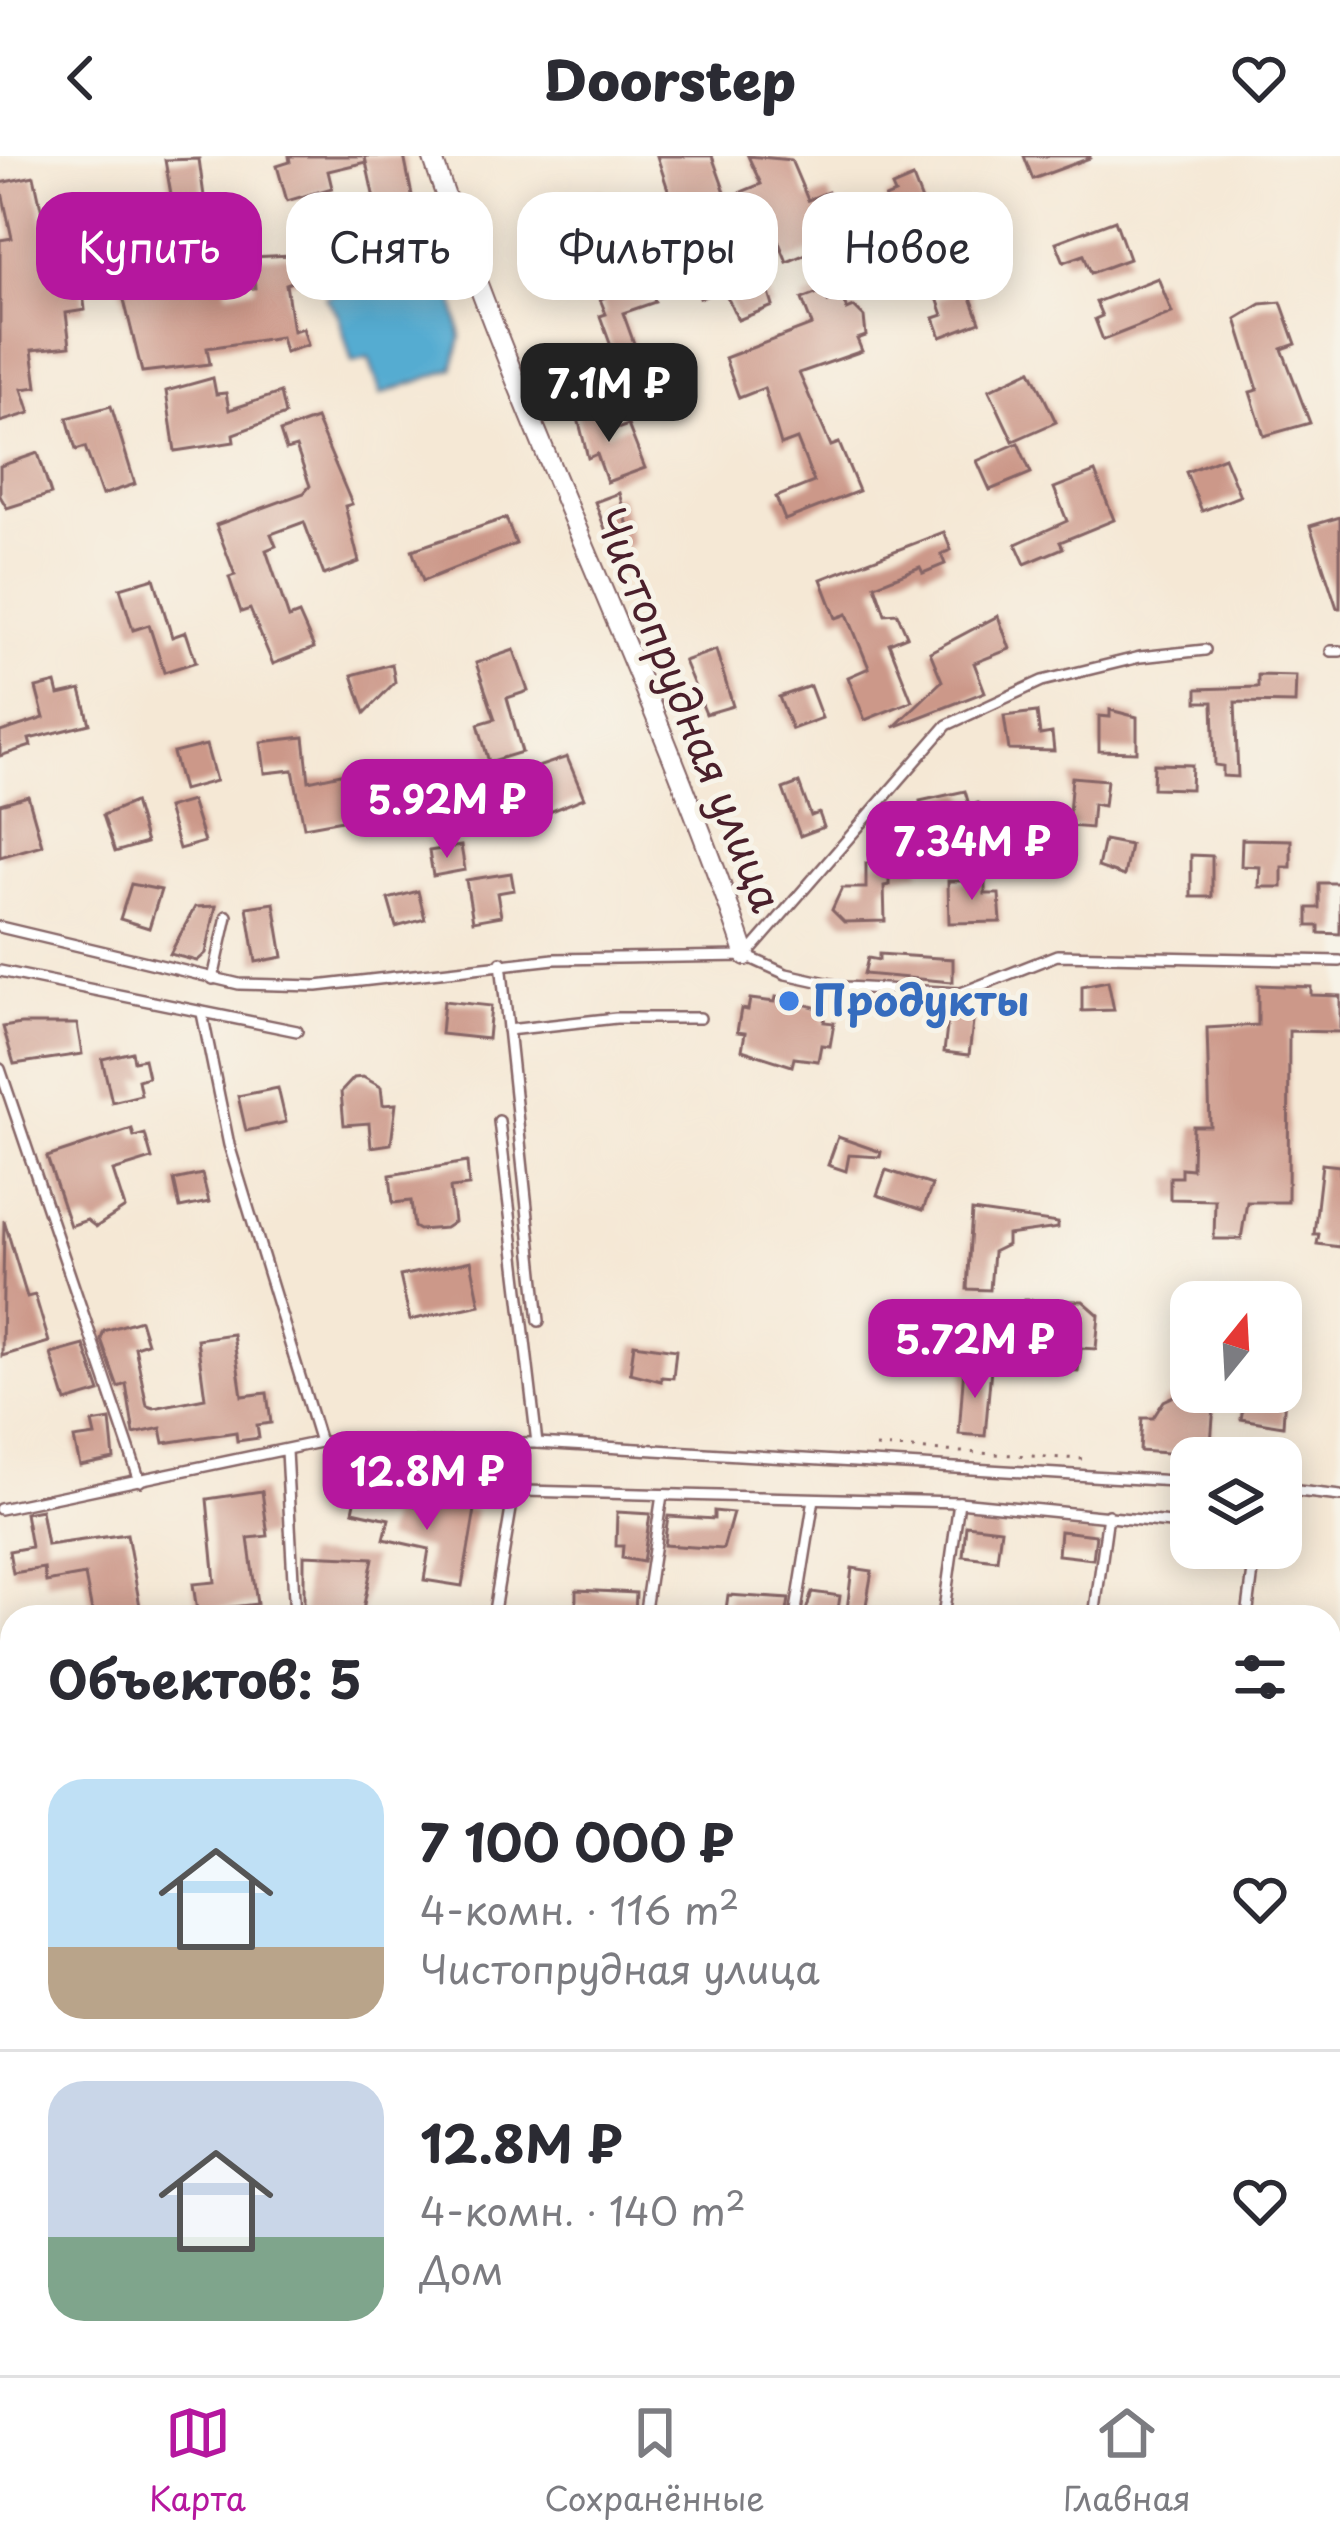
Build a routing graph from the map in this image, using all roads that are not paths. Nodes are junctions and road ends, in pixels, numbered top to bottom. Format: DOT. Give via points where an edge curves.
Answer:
graph roads {
  1 [pos="432,156"];
  2 [pos="1205,650"];
  3 [pos="227,916"];
  4 [pos="0,927"];
  5 [pos="746,956"];
  6 [pos="1340,961"];
  7 [pos="501,962"];
  8 [pos="0,971"];
  9 [pos="213,979"];
  10 [pos="202,1013"];
  11 [pos="700,1018"];
  12 [pos="508,1030"];
  13 [pos="297,1031"];
  14 [pos="0,1069"];
  15 [pos="499,1121"];
  16 [pos="539,1321"];
  17 [pos="320,1442"];
  18 [pos="537,1443"];
  19 [pos="286,1451"];
  20 [pos="140,1481"];
  21 [pos="1170,1481"];
  22 [pos="446,1489"];
  23 [pos="514,1491"];
  24 [pos="1302,1491"];
  25 [pos="662,1495"];
  26 [pos="1340,1496"];
  27 [pos="814,1499"];
  28 [pos="959,1502"];
  29 [pos="0,1509"];
  30 [pos="1108,1515"];
  31 [pos="1170,1522"];
  32 [pos="1253,1569"];
  33 [pos="294,1605"];
  34 [pos="495,1605"];
  35 [pos="646,1605"];
  36 [pos="797,1605"];
  37 [pos="946,1605"];
  38 [pos="1096,1605"];
  39 [pos="1248,1605"];
  1 -- 5 [label="street, Чистопрудная улица"];
  2 -- 5 [label="lane" via="1042,681 947,725"];
  3 -- 9 [label="lane"];
  4 -- 9 [label="lane"];
  5 -- 6 [label="lane" via="845,987 961,993 1057,956"];
  5 -- 7 [label="lane"];
  7 -- 9 [label="lane" via="317,986"];
  7 -- 12 [label="lane"];
  8 -- 10 [label="lane"];
  10 -- 13 [label="lane"];
  10 -- 17 [label="lane" via="229,1145"];
  11 -- 12 [label="lane"];
  12 -- 16 [label="lane"];
  14 -- 20 [label="lane"];
  15 -- 18 [label="lane"];
  17 -- 18 [label="lane"];
  17 -- 19 [label="lane"];
  18 -- 21 [label="lane"];
  19 -- 20 [label="lane"];
  19 -- 33 [label="lane"];
  20 -- 29 [label="lane"];
  22 -- 23 [label="lane"];
  23 -- 25 [label="lane"];
  23 -- 34 [label="lane"];
  24 -- 26 [label="lane"];
  25 -- 27 [label="lane"];
  25 -- 35 [label="lane"];
  27 -- 28 [label="lane"];
  27 -- 36 [label="lane"];
  28 -- 30 [label="lane"];
  28 -- 37 [label="lane"];
  30 -- 31 [label="lane"];
  30 -- 38 [label="lane"];
  32 -- 39 [label="lane"];
}
